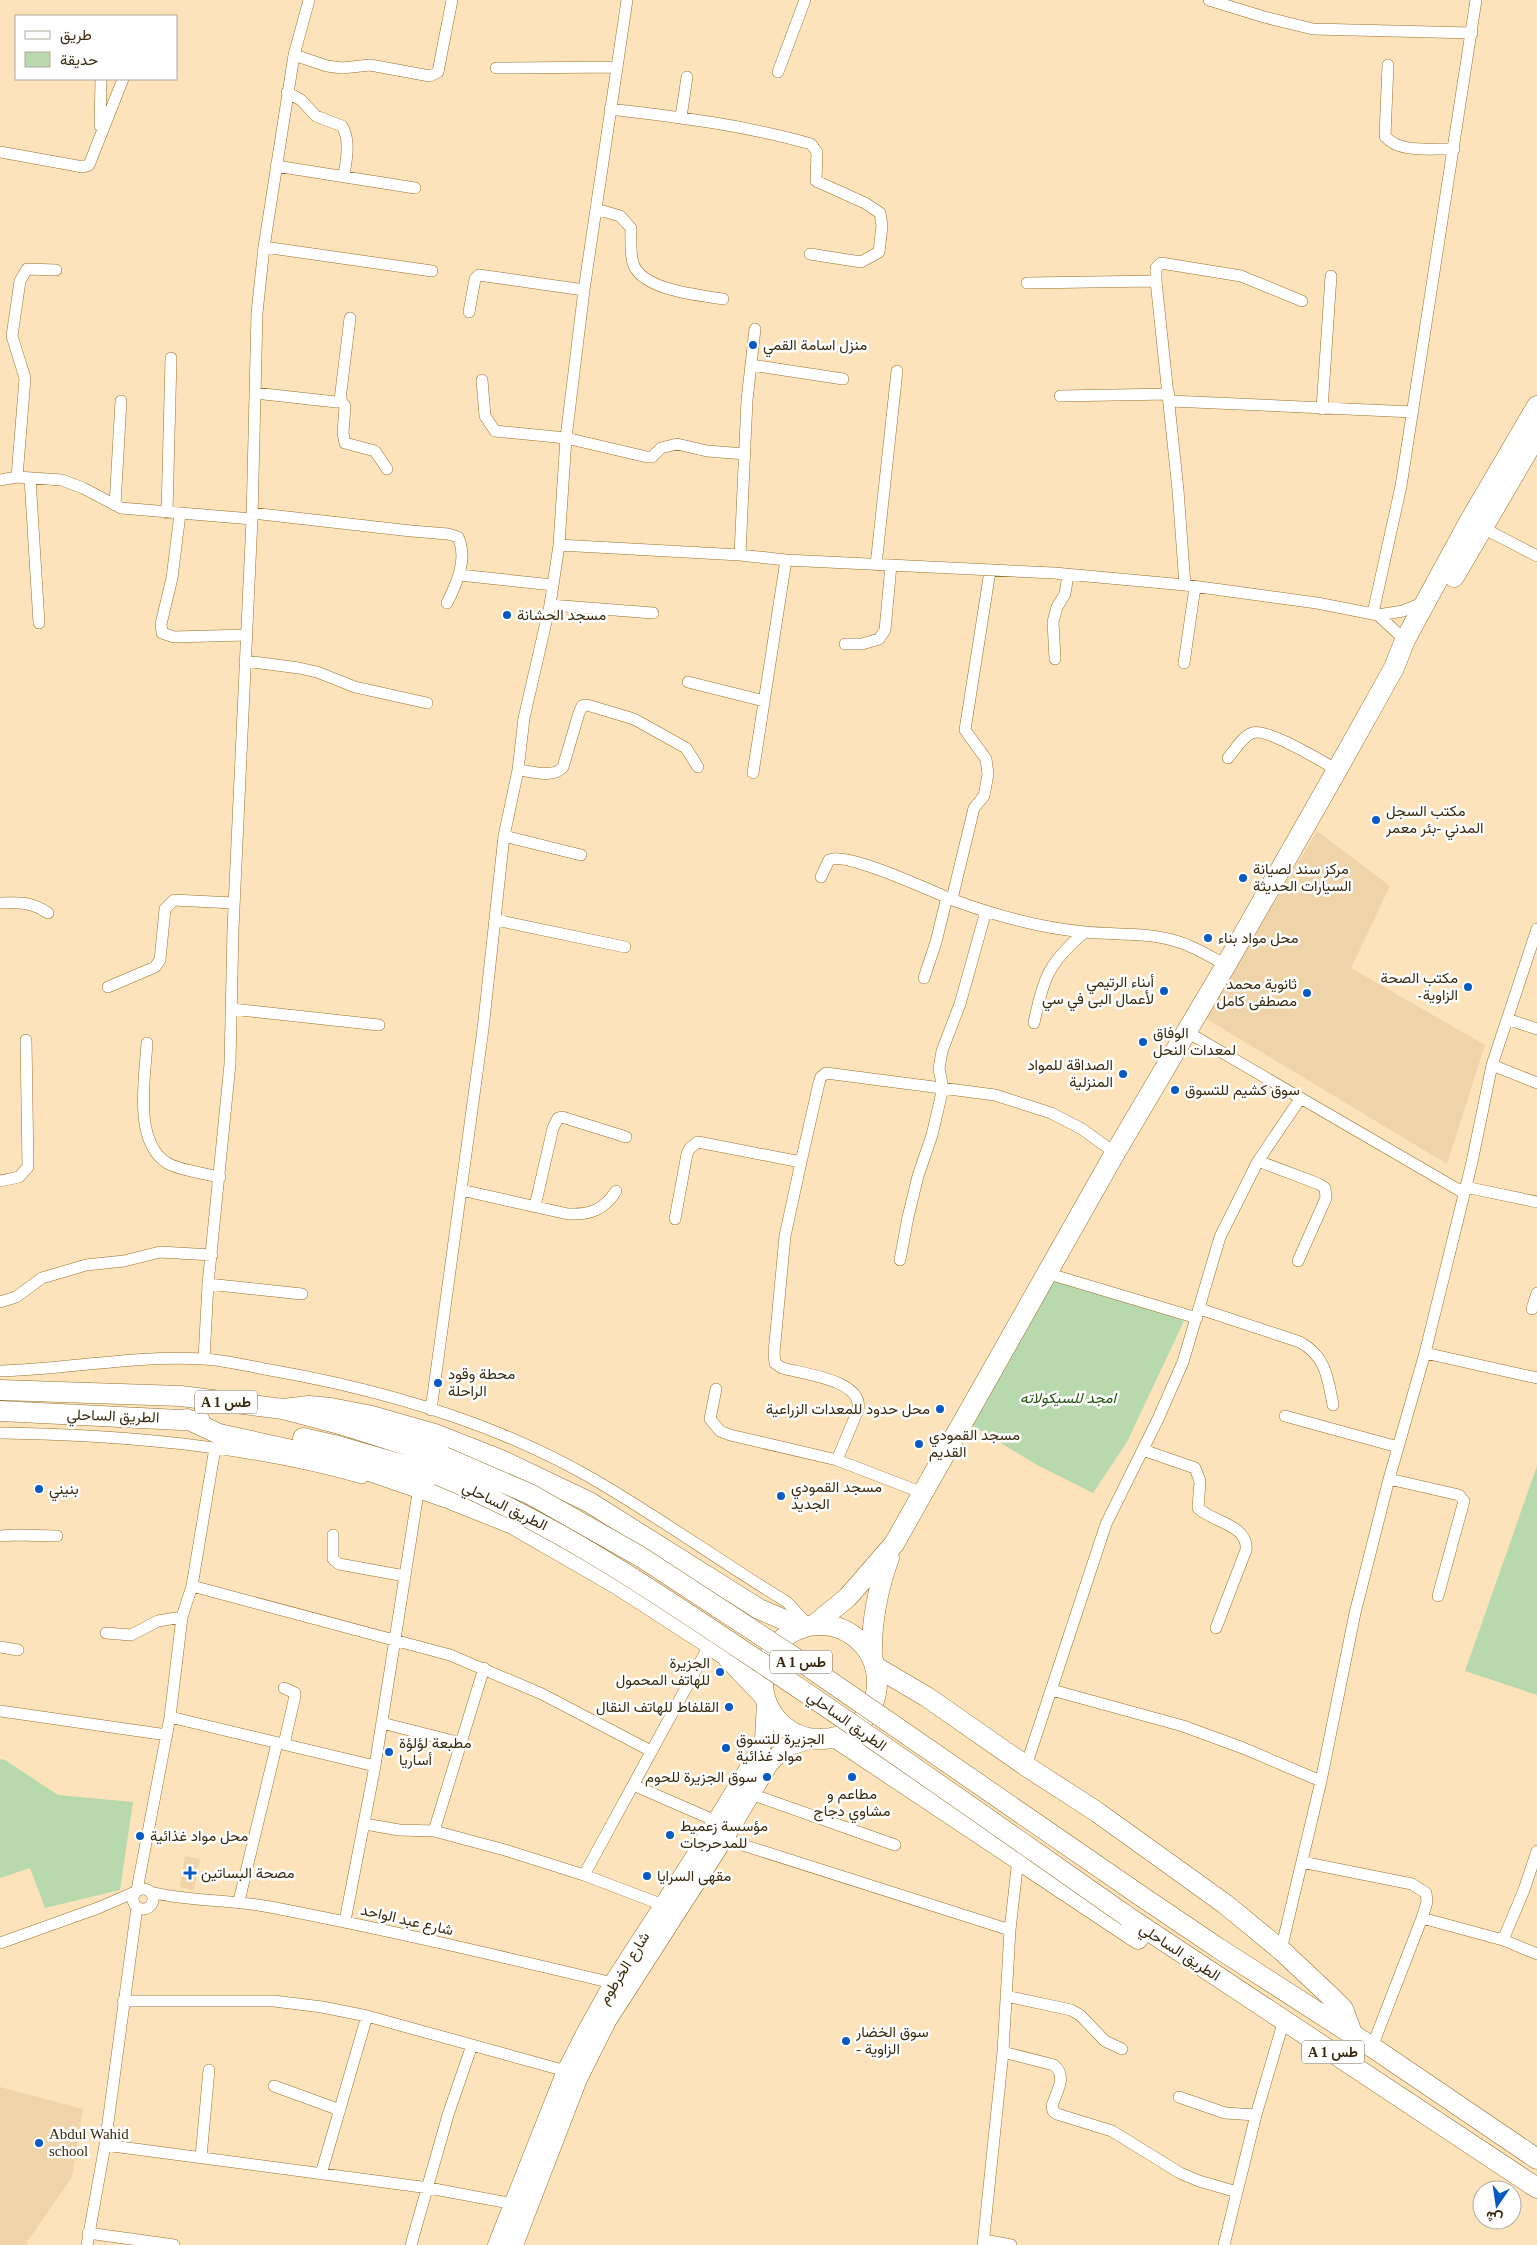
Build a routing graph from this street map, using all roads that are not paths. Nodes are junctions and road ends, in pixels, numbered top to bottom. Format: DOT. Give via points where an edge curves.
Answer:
graph roads {
  1 [pos="309,0"];
  2 [pos="452,0"];
  3 [pos="627,0"];
  4 [pos="805,0"];
  5 [pos="1209,0"];
  6 [pos="1476,0"];
  7 [pos="1472,33"];
  8 [pos="294,54"];
  9 [pos="1388,65"];
  10 [pos="617,67"];
  11 [pos="496,68"];
  12 [pos="778,72"];
  13 [pos="687,78"];
  14 [pos="101,80"];
  15 [pos="123,80"];
  16 [pos="288,92"];
  17 [pos="610,109"];
  18 [pos="681,117"];
  19 [pos="100,133"];
  20 [pos="1454,149"];
  21 [pos="0,152"];
  22 [pos="276,166"];
  23 [pos="344,176"];
  24 [pos="415,188"];
  25 [pos="596,208"];
  26 [pos="264,248"];
  27 [pos="810,254"];
  28 [pos="56,270"];
  29 [pos="432,271"];
  30 [pos="1331,276"];
  31 [pos="1156,281"];
  32 [pos="1027,283"];
  33 [pos="584,290"];
  34 [pos="723,299"];
  35 [pos="1302,300"];
  36 [pos="469,312"];
  37 [pos="350,318"];
  38 [pos="754,329"];
  39 [pos="170,358"];
  40 [pos="750,365"];
  41 [pos="897,372"];
  42 [pos="843,379"];
  43 [pos="482,380"];
  44 [pos="255,393"];
  45 [pos="1060,396"];
  46 [pos="1169,397"];
  47 [pos="340,400"];
  48 [pos="121,401"];
  49 [pos="1322,409"];
  50 [pos="1414,412"];
  51 [pos="1535,413"];
  52 [pos="1537,435"];
  53 [pos="566,438"];
  54 [pos="745,454"];
  55 [pos="387,468"];
  56 [pos="17,477"];
  57 [pos="30,478"];
  58 [pos="0,480"];
  59 [pos="115,505"];
  60 [pos="167,513"];
  61 [pos="180,514"];
  62 [pos="252,516"];
  63 [pos="1476,525"];
  64 [pos="559,545"];
  65 [pos="740,555"];
  66 [pos="1537,556"];
  67 [pos="786,560"];
  68 [pos="876,565"];
  69 [pos="891,566"];
  70 [pos="990,571"];
  71 [pos="1068,575"];
  72 [pos="460,576"];
  73 [pos="553,585"];
  74 [pos="1190,586"];
  75 [pos="1426,600"];
  76 [pos="447,603"];
  77 [pos="550,605"];
  78 [pos="653,613"];
  79 [pos="1375,614"];
  80 [pos="39,623"];
  81 [pos="246,635"];
  82 [pos="1405,640"];
  83 [pos="845,644"];
  84 [pos="1055,659"];
  85 [pos="245,661"];
  86 [pos="1184,663"];
  87 [pos="1394,668"];
  88 [pos="688,682"];
  89 [pos="764,701"];
  90 [pos="426,703"];
  91 [pos="1228,758"];
  92 [pos="698,767"];
  93 [pos="518,770"];
  94 [pos="1337,770"];
  95 [pos="753,773"];
  96 [pos="504,836"];
  97 [pos="581,854"];
  98 [pos="821,877"];
  99 [pos="950,898"];
  100 [pos="0,903"];
  101 [pos="234,904"];
  102 [pos="986,911"];
  103 [pos="48,912"];
  104 [pos="496,920"];
  105 [pos="1537,929"];
  106 [pos="1085,932"];
  107 [pos="625,947"];
  108 [pos="1226,965"];
  109 [pos="924,978"];
  110 [pos="108,987"];
  111 [pos="232,1008"];
  112 [pos="1507,1018"];
  113 [pos="1034,1023"];
  114 [pos="378,1025"];
  115 [pos="1537,1029"];
  116 [pos="1187,1032"];
  117 [pos="26,1040"];
  118 [pos="147,1043"];
  119 [pos="1492,1065"];
  120 [pos="1537,1084"];
  121 [pos="943,1088"];
  122 [pos="1300,1099"];
  123 [pos="626,1137"];
  124 [pos="1115,1154"];
  125 [pos="1258,1161"];
  126 [pos="801,1162"];
  127 [pos="220,1177"];
  128 [pos="0,1181"];
  129 [pos="461,1190"];
  130 [pos="1465,1190"];
  131 [pos="616,1192"];
  132 [pos="1537,1202"];
  133 [pos="535,1206"];
  134 [pos="675,1219"];
  135 [pos="212,1254"];
  136 [pos="900,1260"];
  137 [pos="1298,1261"];
  138 [pos="1046,1274"];
  139 [pos="208,1284"];
  140 [pos="1537,1293"];
  141 [pos="302,1294"];
  142 [pos="0,1302"];
  143 [pos="1532,1309"];
  144 [pos="1198,1313"];
  145 [pos="1425,1353"];
  146 [pos="204,1359"];
  147 [pos="0,1371"];
  148 [pos="1537,1378"];
  149 [pos="716,1389"];
  150 [pos="0,1390"];
  151 [pos="1333,1405"];
  152 [pos="283,1409"];
  153 [pos="431,1410"];
  154 [pos="0,1411"];
  155 [pos="1285,1416"];
  156 [pos="186,1419"];
  157 [pos="0,1433"];
  158 [pos="215,1448"];
  159 [pos="1398,1448"];
  160 [pos="1143,1450"];
  161 [pos="837,1460"];
  162 [pos="441,1466"];
  163 [pos="1389,1479"];
  164 [pos="418,1491"];
  165 [pos="923,1492"];
  166 [pos="332,1535"];
  167 [pos="0,1536"];
  168 [pos="57,1536"];
  169 [pos="894,1544"];
  170 [pos="404,1576"];
  171 [pos="192,1586"];
  172 [pos="1438,1596"];
  173 [pos="182,1617"];
  174 [pos="809,1626"];
  175 [pos="1216,1628"];
  176 [pos="106,1633"];
  177 [pos="396,1640"];
  178 [pos="710,1644"];
  179 [pos="0,1648"];
  180 [pos="18,1650"];
  181 [pos="874,1663"];
  182 [pos="484,1668"];
  183 [pos="284,1688"];
  184 [pos="1052,1690"];
  185 [pos="765,1699"];
  186 [pos="0,1711"];
  187 [pos="170,1717"];
  188 [pos="382,1723"];
  189 [pos="167,1735"];
  190 [pos="836,1738"];
  191 [pos="813,1739"];
  192 [pos="461,1743"];
  193 [pos="281,1744"];
  194 [pos="651,1751"];
  195 [pos="375,1766"];
  196 [pos="1026,1766"];
  197 [pos="1320,1781"];
  198 [pos="634,1785"];
  199 [pos="751,1794"];
  200 [pos="716,1821"];
  201 [pos="364,1824"];
  202 [pos="434,1831"];
  203 [pos="724,1839"];
  204 [pos="895,1844"];
  205 [pos="1537,1851"];
  206 [pos="1018,1859"];
  207 [pos="1302,1862"];
  208 [pos="584,1874"];
  209 [pos="143,1891"];
  210 [pos="178,1899"];
  211 [pos="239,1901"];
  212 [pos="663,1905"];
  213 [pos="142,1906"];
  214 [pos="98,1908"];
  215 [pos="1422,1918"];
  216 [pos="346,1921"];
  217 [pos="1010,1930"];
  218 [pos="1503,1940"];
  219 [pos="0,1943"];
  220 [pos="1281,1950"];
  221 [pos="1537,1954"];
  222 [pos="1222,1980"];
  223 [pos="619,1988"];
  224 [pos="1006,1996"];
  225 [pos="123,2001"];
  226 [pos="367,2016"];
  227 [pos="1284,2020"];
  228 [pos="1352,2033"];
  229 [pos="472,2045"];
  230 [pos="1372,2047"];
  231 [pos="1122,2049"];
  232 [pos="1003,2052"];
  233 [pos="209,2070"];
  234 [pos="566,2071"];
  235 [pos="274,2086"];
  236 [pos="1179,2097"];
  237 [pos="340,2110"];
  238 [pos="1256,2115"];
  239 [pos="105,2145"];
  240 [pos="201,2156"];
  241 [pos="1537,2159"];
  242 [pos="321,2174"];
  243 [pos="429,2188"];
  244 [pos="1537,2188"];
  245 [pos="1237,2192"];
  246 [pos="514,2204"];
  247 [pos="88,2233"];
  248 [pos="983,2242"];
  249 [pos="86,2245"];
  250 [pos="174,2245"];
  251 [pos="411,2245"];
  252 [pos="497,2245"];
  253 [pos="514,2245"];
  254 [pos="1011,2245"];
  255 [pos="1224,2245"];
  1 -- 8 [label="street"];
  2 -- 8 [label="street" via="435,75 370,65 326,66"];
  3 -- 10 [label="street"];
  4 -- 12 [label="street"];
  5 -- 7 [label="street" via="1313,29"];
  6 -- 7 [label="street"];
  7 -- 20 [label="street"];
  8 -- 16 [label="street"];
  9 -- 20 [label="street" via="1385,136 1390,143 1400,147"];
  10 -- 11 [label="street"];
  10 -- 17 [label="street"];
  13 -- 18 [label="street"];
  14 -- 19 [label="street"];
  15 -- 19 [label="street"];
  16 -- 22 [label="street"];
  16 -- 23 [label="street" via="316,116 342,126 347,146"];
  17 -- 18 [label="street"];
  17 -- 25 [label="street"];
  18 -- 27 [label="street" via="747,128 811,144 817,152 816,181 880,213 879,252 861,262"];
  19 -- 21 [label="street" via="93,157 89,165 83,167"];
  20 -- 50 [label="street"];
  22 -- 23 [label="street"];
  22 -- 26 [label="street"];
  23 -- 24 [label="street"];
  25 -- 33 [label="street"];
  25 -- 34 [label="street" via="620,216 631,228 632,262 646,281 690,294"];
  26 -- 29 [label="street"];
  26 -- 44 [label="street" via="257,313"];
  28 -- 56 [label="street" via="27,270 20,281 15,305 12,336 25,378"];
  30 -- 49 [label="street"];
  31 -- 32 [label="street"];
  31 -- 35 [label="street" via="1156,268 1161,263 1241,276"];
  31 -- 46 [label="street"];
  33 -- 36 [label="street" via="479,275 475,279"];
  33 -- 53 [label="street"];
  37 -- 47 [label="street"];
  38 -- 40 [label="street"];
  39 -- 60 [label="street"];
  40 -- 42 [label="street"];
  40 -- 54 [label="street"];
  41 -- 68 [label="street"];
  43 -- 53 [label="street" via="485,416 492,430"];
  44 -- 47 [label="street"];
  44 -- 62 [label="street"];
  45 -- 46 [label="street"];
  46 -- 49 [label="street"];
  46 -- 74 [label="street"];
  47 -- 55 [label="street" via="345,406 345,442 375,451"];
  48 -- 59 [label="street"];
  49 -- 50 [label="street"];
  50 -- 79 [label="street"];
  51 -- 63 [label="highway"];
  52 -- 63 [label="highway"];
  53 -- 54 [label="street" via="647,457 677,444"];
  53 -- 64 [label="street"];
  54 -- 65 [label="street"];
  56 -- 57 [label="street"];
  56 -- 58 [label="street"];
  57 -- 59 [label="street" via="62,480"];
  57 -- 80 [label="street"];
  59 -- 60 [label="street"];
  60 -- 61 [label="street"];
  61 -- 62 [label="street"];
  61 -- 81 [label="street" via="162,633 174,638"];
  62 -- 72 [label="street" via="448,534 458,537 462,546"];
  62 -- 81 [label="street"];
  63 -- 66 [label="street"];
  63 -- 75 [label="highway"];
  63 -- 87 [label="highway" via="1415,643"];
  64 -- 65 [label="street"];
  64 -- 73 [label="street"];
  65 -- 67 [label="street"];
  67 -- 68 [label="street"];
  67 -- 89 [label="street"];
  68 -- 69 [label="street"];
  69 -- 70 [label="street"];
  69 -- 83 [label="street" via="885,630 879,639"];
  70 -- 71 [label="street"];
  70 -- 99 [label="street" via="965,730 986,759 988,774 984,796 974,808"];
  71 -- 74 [label="street"];
  71 -- 84 [label="street" via="1065,594 1053,622"];
  72 -- 73 [label="street"];
  72 -- 76 [label="street"];
  73 -- 77 [label="street"];
  74 -- 79 [label="street"];
  74 -- 86 [label="street"];
  75 -- 79 [label="street" via="1403,611"];
  75 -- 82 [label="highway"];
  77 -- 78 [label="street"];
  77 -- 93 [label="street" via="524,718"];
  79 -- 82 [label="street"];
  81 -- 85 [label="street"];
  82 -- 87 [label="highway"];
  85 -- 90 [label="street" via="317,672 354,687"];
  85 -- 101 [label="street"];
  87 -- 94 [label="highway"];
  88 -- 89 [label="street"];
  89 -- 95 [label="street"];
  91 -- 94 [label="street" via="1252,733 1260,732 1292,744"];
  92 -- 93 [label="street" via="686,748 634,718 587,705 582,706 579,712 559,772"];
  93 -- 96 [label="street"];
  94 -- 108 [label="highway"];
  96 -- 97 [label="street"];
  96 -- 104 [label="street"];
  98 -- 99 [label="street" via="829,860 840,858"];
  99 -- 102 [label="street"];
  99 -- 109 [label="street"];
  100 -- 103 [label="street" via="30,903"];
  101 -- 110 [label="street" via="174,900 169,903 165,909 160,960 155,967"];
  101 -- 111 [label="street"];
  102 -- 106 [label="street"];
  102 -- 121 [label="street" via="960,1004 942,1051 939,1069"];
  104 -- 107 [label="street"];
  104 -- 129 [label="street"];
  105 -- 112 [label="street"];
  106 -- 108 [label="street" via="1129,933 1171,940 1186,944"];
  106 -- 113 [label="street" via="1056,959 1046,975"];
  108 -- 116 [label="highway"];
  111 -- 114 [label="street"];
  111 -- 127 [label="street"];
  112 -- 115 [label="street"];
  112 -- 119 [label="street"];
  116 -- 122 [label="street"];
  116 -- 124 [label="highway"];
  117 -- 128 [label="street" via="28,1167 19,1176"];
  118 -- 127 [label="street" via="144,1110 146,1134 151,1144 168,1164"];
  119 -- 120 [label="street"];
  119 -- 130 [label="street"];
  121 -- 124 [label="street" via="995,1095 1051,1113 1082,1129"];
  121 -- 126 [label="street" via="826,1073 819,1083"];
  121 -- 136 [label="street" via="912,1200"];
  122 -- 125 [label="street"];
  122 -- 130 [label="street"];
  123 -- 133 [label="street" via="558,1118"];
  124 -- 138 [label="highway"];
  125 -- 137 [label="street" via="1325,1188 1326,1198"];
  125 -- 144 [label="street" via="1220,1237"];
  126 -- 134 [label="street" via="698,1142 693,1144 687,1154"];
  126 -- 161 [label="street" via="785,1236 775,1363 782,1368 836,1382 857,1396 860,1402 858,1410"];
  127 -- 135 [label="street"];
  129 -- 133 [label="street"];
  129 -- 153 [label="street"];
  130 -- 132 [label="street"];
  130 -- 145 [label="street"];
  131 -- 133 [label="street" via="601,1208 584,1214 568,1214"];
  135 -- 139 [label="street"];
  135 -- 142 [label="street" via="160,1252 124,1261 86,1265 42,1278 16,1297"];
  138 -- 144 [label="street"];
  138 -- 165 [label="highway"];
  139 -- 141 [label="street"];
  139 -- 146 [label="street"];
  140 -- 143 [label="street"];
  144 -- 151 [label="street" via="1309,1347 1326,1370"];
  144 -- 160 [label="street" via="1183,1362"];
  145 -- 148 [label="street"];
  145 -- 159 [label="street"];
  146 -- 147 [label="street" via="138,1360"];
  146 -- 153 [label="street" via="317,1378"];
  149 -- 161 [label="street" via="710,1419 720,1431"];
  150 -- 152 [label="highway, الطريق الساحلي / A 1 طس" via="181,1396"];
  152 -- 162 [label="highway, الطريق الساحلي / A 1 طس" via="340,1424"];
  152 -- 174 [label="highway" via="309,1406 372,1416 435,1434 501,1460 589,1502 759,1609"];
  153 -- 174 [label="street" via="510,1438 586,1475 787,1602"];
  154 -- 156 [label="highway, الطريق الساحلي / A 1 طس"];
  155 -- 159 [label="street"];
  156 -- 162 [label="highway, الطريق الساحلي / A 1 طس" via="251,1428"];
  156 -- 164 [label="highway" via="219,1434 324,1457"];
  157 -- 158 [label="street" via="136,1438"];
  158 -- 164 [label="street" via="315,1466"];
  158 -- 171 [label="street"];
  159 -- 163 [label="street"];
  160 -- 175 [label="street" via="1195,1468 1200,1481 1198,1508 1240,1532 1245,1540 1246,1550"];
  160 -- 184 [label="street" via="1102,1536"];
  161 -- 165 [label="street"];
  162 -- 222 [label="highway, الطريق الساحلي / A 1 طس, bridge" via="473,1489 544,1524 629,1574"];
  162 -- 228 [label="highway, الطريق الساحلي / A 1 طس, bridge" via="530,1494 641,1556 809,1667 1218,1948"];
  163 -- 172 [label="street" via="1459,1495 1464,1501"];
  163 -- 197 [label="street"];
  164 -- 170 [label="street"];
  164 -- 178 [label="highway" via="480,1510 545,1541"];
  165 -- 169 [label="highway"];
  166 -- 170 [label="street" via="333,1559 339,1564"];
  167 -- 168 [label="street"];
  169 -- 174 [label="highway" via="848,1597"];
  169 -- 181 [label="highway" via="875,1606 872,1624"];
  170 -- 177 [label="street"];
  171 -- 173 [label="street"];
  171 -- 177 [label="street"];
  173 -- 176 [label="street" via="158,1621 131,1635"];
  173 -- 187 [label="street"];
  174 -- 181 [label="highway" via="828,1626 855,1636"];
  174 -- 185 [label="highway" via="778,1642 770,1654 764,1674"];
  177 -- 182 [label="street"];
  177 -- 188 [label="street"];
  178 -- 185 [label="highway" via="725,1655"];
  178 -- 194 [label="street"];
  179 -- 180 [label="street"];
  181 -- 190 [label="highway" via="878,1682 870,1710 850,1732"];
  181 -- 196 [label="highway"];
  182 -- 192 [label="street"];
  182 -- 194 [label="street" via="542,1694"];
  183 -- 193 [label="street" via="296,1696"];
  184 -- 196 [label="street"];
  184 -- 197 [label="street" via="1183,1726"];
  185 -- 191 [label="highway" via="785,1728"];
  185 -- 200 [label="main road, شارع الخرطوم" via="762,1748"];
  186 -- 189 [label="street"];
  187 -- 189 [label="street"];
  187 -- 193 [label="street"];
  188 -- 192 [label="street"];
  188 -- 195 [label="street"];
  189 -- 209 [label="street" via="141,1868"];
  190 -- 191 [label="highway"];
  190 -- 206 [label="highway"];
  191 -- 199 [label="main road, شارع الخرطوم" via="781,1750"];
  192 -- 202 [label="street"];
  193 -- 195 [label="street"];
  193 -- 211 [label="street"];
  194 -- 198 [label="street"];
  195 -- 201 [label="street"];
  196 -- 220 [label="highway" via="1168,1862"];
  197 -- 207 [label="street"];
  198 -- 200 [label="street"];
  198 -- 208 [label="street"];
  199 -- 203 [label="main road, شارع الخرطوم"];
  199 -- 204 [label="street"];
  200 -- 212 [label="main road, شارع الخرطوم"];
  201 -- 202 [label="street" via="398,1830"];
  201 -- 216 [label="street"];
  202 -- 208 [label="street"];
  203 -- 217 [label="street"];
  203 -- 223 [label="main road, شارع الخرطوم"];
  205 -- 218 [label="street"];
  206 -- 217 [label="street"];
  206 -- 222 [label="highway" via="1151,1947"];
  207 -- 215 [label="street" via="1412,1884 1426,1893"];
  207 -- 220 [label="street"];
  208 -- 212 [label="street"];
  209 -- 210 [label="street, شارع عبد الواحد"];
  209 -- 213 [label="street" via="152,1898"];
  209 -- 213 [label="street" via="133,1900"];
  209 -- 214 [label="street, شارع عبد الواحد"];
  210 -- 211 [label="street, شارع عبد الواحد"];
  210 -- 213 [label="street, شارع عبد الواحد"];
  211 -- 216 [label="street, شارع عبد الواحد"];
  212 -- 223 [label="main road, شارع الخرطوم"];
  213 -- 214 [label="street, شارع عبد الواحد"];
  213 -- 225 [label="street"];
  214 -- 219 [label="street, شارع عبد الواحد"];
  215 -- 218 [label="street"];
  215 -- 230 [label="street"];
  216 -- 223 [label="street, شارع عبد الواحد"];
  217 -- 224 [label="street"];
  218 -- 221 [label="street"];
  220 -- 228 [label="highway" via="1343,2010"];
  222 -- 227 [label="highway, الطريق الساحلي / A 1 طس"];
  223 -- 234 [label="main road, شارع الخرطوم"];
  223 -- 253 [label="main road, شارع الخرطوم" via="578,2079"];
  224 -- 231 [label="street" via="1071,2010 1105,2041"];
  224 -- 232 [label="street"];
  225 -- 226 [label="street" via="274,2001"];
  225 -- 239 [label="street"];
  226 -- 229 [label="street"];
  226 -- 237 [label="street"];
  227 -- 238 [label="street"];
  227 -- 244 [label="highway, الطريق الساحلي / A 1 طس"];
  228 -- 230 [label="highway, الطريق الساحلي"];
  229 -- 234 [label="street"];
  229 -- 243 [label="street" via="448,2115"];
  230 -- 241 [label="highway, الطريق الساحلي"];
  232 -- 245 [label="street" via="1059,2069 1062,2078 1052,2106 1052,2111 1057,2114 1112,2131 1180,2173"];
  232 -- 248 [label="street"];
  233 -- 240 [label="street"];
  234 -- 246 [label="main road, شارع الخرطوم"];
  235 -- 237 [label="street"];
  236 -- 238 [label="street" via="1225,2113"];
  237 -- 242 [label="street"];
  238 -- 245 [label="street"];
  239 -- 240 [label="street"];
  239 -- 247 [label="street"];
  240 -- 242 [label="street"];
  242 -- 243 [label="street"];
  243 -- 246 [label="street"];
  243 -- 251 [label="street"];
  245 -- 255 [label="street"];
  246 -- 252 [label="main road, شارع الخرطوم"];
  247 -- 249 [label="street"];
  247 -- 250 [label="street"];
  248 -- 254 [label="street"];
}
